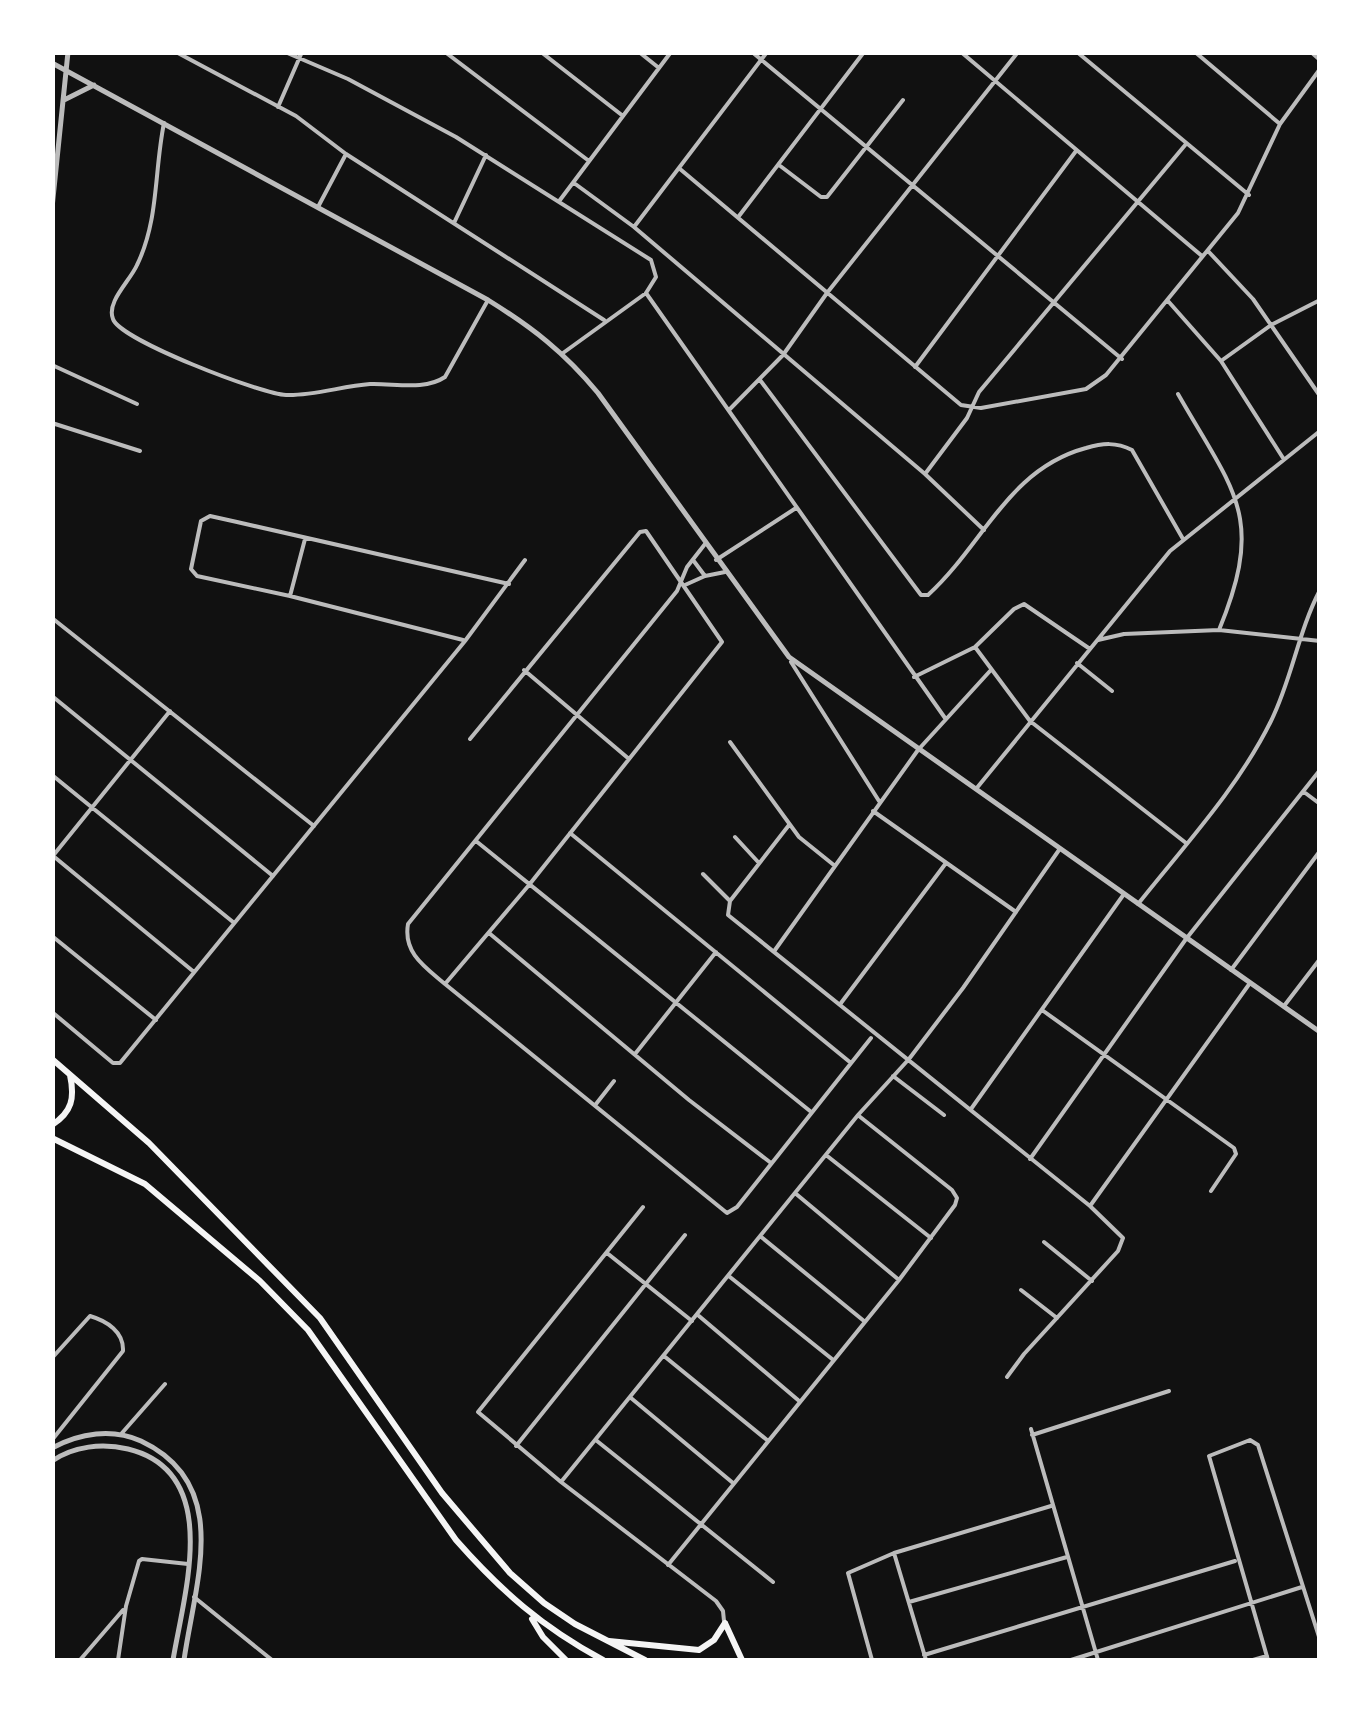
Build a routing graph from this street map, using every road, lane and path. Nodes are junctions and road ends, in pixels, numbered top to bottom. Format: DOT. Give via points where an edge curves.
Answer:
graph roads {
  1 [pos="68,52"];
  2 [pos="176,52"];
  3 [pos="285,52"];
  4 [pos="445,52"];
  5 [pos="541,52"];
  6 [pos="638,52"];
  7 [pos="670,52"];
  8 [pos="752,52"];
  9 [pos="767,52"];
  10 [pos="864,52"];
  11 [pos="961,52"];
  12 [pos="1018,52"];
  13 [pos="1078,52"];
  14 [pos="1195,52"];
  15 [pos="1311,52"];
  16 [pos="300,56"];
  17 [pos="761,60"];
  18 [pos="1320,60"];
  19 [pos="52,63"];
  20 [pos="659,68"];
  21 [pos="1320,69"];
  22 [pos="66,70"];
  23 [pos="995,82"];
  24 [pos="94,85"];
  25 [pos="904,100"];
  26 [pos="62,102"];
  27 [pos="278,107"];
  28 [pos="821,110"];
  29 [pos="623,116"];
  30 [pos="164,123"];
  31 [pos="1280,124"];
  32 [pos="1186,144"];
  33 [pos="867,147"];
  34 [pos="1076,151"];
  35 [pos="346,154"];
  36 [pos="486,156"];
  37 [pos="589,162"];
  38 [pos="779,165"];
  39 [pos="680,169"];
  40 [pos="574,183"];
  41 [pos="912,186"];
  42 [pos="1249,195"];
  43 [pos="560,200"];
  44 [pos="1139,202"];
  45 [pos="52,208"];
  46 [pos="317,208"];
  47 [pos="738,217"];
  48 [pos="454,222"];
  49 [pos="634,227"];
  50 [pos="1208,251"];
  51 [pos="998,257"];
  52 [pos="1203,257"];
  53 [pos="646,293"];
  54 [pos="828,293"];
  55 [pos="488,300"];
  56 [pos="1320,300"];
  57 [pos="1168,301"];
  58 [pos="1055,304"];
  59 [pos="605,321"];
  60 [pos="1271,325"];
  61 [pos="563,353"];
  62 [pos="783,355"];
  63 [pos="1122,359"];
  64 [pos="1220,362"];
  65 [pos="52,366"];
  66 [pos="915,368"];
  67 [pos="760,380"];
  68 [pos="1178,394"];
  69 [pos="1320,396"];
  70 [pos="136,404"];
  71 [pos="970,409"];
  72 [pos="728,410"];
  73 [pos="52,424"];
  74 [pos="1320,430"];
  75 [pos="140,451"];
  76 [pos="1284,460"];
  77 [pos="925,474"];
  78 [pos="1236,496"];
  79 [pos="796,508"];
  80 [pos="984,530"];
  81 [pos="304,538"];
  82 [pos="1184,539"];
  83 [pos="705,544"];
  84 [pos="525,560"];
  85 [pos="692,560"];
  86 [pos="716,560"];
  87 [pos="725,572"];
  88 [pos="705,576"];
  89 [pos="683,583"];
  90 [pos="509,584"];
  91 [pos="1320,590"];
  92 [pos="290,596"];
  93 [pos="52,618"];
  94 [pos="1219,630"];
  95 [pos="1098,640"];
  96 [pos="465,641"];
  97 [pos="1298,641"];
  98 [pos="1320,641"];
  99 [pos="975,648"];
  100 [pos="1090,649"];
  101 [pos="789,658"];
  102 [pos="1077,663"];
  103 [pos="524,670"];
  104 [pos="990,671"];
  105 [pos="914,677"];
  106 [pos="1112,691"];
  107 [pos="52,696"];
  108 [pos="170,712"];
  109 [pos="577,714"];
  110 [pos="946,718"];
  111 [pos="1030,721"];
  112 [pos="470,739"];
  113 [pos="730,742"];
  114 [pos="918,750"];
  115 [pos="630,759"];
  116 [pos="131,760"];
  117 [pos="1320,770"];
  118 [pos="52,775"];
  119 [pos="976,789"];
  120 [pos="1304,792"];
  121 [pos="879,801"];
  122 [pos="1320,804"];
  123 [pos="92,808"];
  124 [pos="873,811"];
  125 [pos="789,825"];
  126 [pos="314,826"];
  127 [pos="570,834"];
  128 [pos="734,837"];
  129 [pos="476,840"];
  130 [pos="1186,843"];
  131 [pos="1060,849"];
  132 [pos="1320,850"];
  133 [pos="53,856"];
  134 [pos="946,862"];
  135 [pos="759,863"];
  136 [pos="835,866"];
  137 [pos="703,874"];
  138 [pos="273,876"];
  139 [pos="529,885"];
  140 [pos="1124,894"];
  141 [pos="730,901"];
  142 [pos="1138,904"];
  143 [pos="1016,912"];
  144 [pos="234,922"];
  145 [pos="488,933"];
  146 [pos="52,936"];
  147 [pos="1186,938"];
  148 [pos="775,950"];
  149 [pos="716,952"];
  150 [pos="1320,959"];
  151 [pos="1231,970"];
  152 [pos="194,972"];
  153 [pos="1250,983"];
  154 [pos="445,984"];
  155 [pos="676,1003"];
  156 [pos="841,1003"];
  157 [pos="1284,1006"];
  158 [pos="1042,1010"];
  159 [pos="52,1012"];
  160 [pos="156,1020"];
  161 [pos="1320,1032"];
  162 [pos="871,1038"];
  163 [pos="1104,1054"];
  164 [pos="635,1055"];
  165 [pos="910,1058"];
  166 [pos="52,1059"];
  167 [pos="851,1063"];
  168 [pos="69,1073"];
  169 [pos="893,1076"];
  170 [pos="614,1081"];
  171 [pos="1166,1099"];
  172 [pos="596,1104"];
  173 [pos="971,1109"];
  174 [pos="810,1112"];
  175 [pos="858,1115"];
  176 [pos="944,1115"];
  177 [pos="52,1125"];
  178 [pos="52,1138"];
  179 [pos="826,1156"];
  180 [pos="1030,1158"];
  181 [pos="770,1163"];
  182 [pos="1212,1191"];
  183 [pos="795,1193"];
  184 [pos="1090,1206"];
  185 [pos="643,1208"];
  186 [pos="685,1235"];
  187 [pos="760,1236"];
  188 [pos="932,1238"];
  189 [pos="1044,1242"];
  190 [pos="608,1253"];
  191 [pos="728,1276"];
  192 [pos="898,1280"];
  193 [pos="1092,1280"];
  194 [pos="645,1285"];
  195 [pos="1021,1290"];
  196 [pos="697,1314"];
  197 [pos="1057,1318"];
  198 [pos="692,1321"];
  199 [pos="864,1321"];
  200 [pos="664,1356"];
  201 [pos="52,1358"];
  202 [pos="832,1359"];
  203 [pos="1008,1377"];
  204 [pos="166,1384"];
  205 [pos="1169,1391"];
  206 [pos="631,1398"];
  207 [pos="798,1400"];
  208 [pos="122,1433"];
  209 [pos="52,1440"];
  210 [pos="596,1440"];
  211 [pos="767,1440"];
  212 [pos="516,1446"];
  213 [pos="52,1448"];
  214 [pos="52,1461"];
  215 [pos="561,1482"];
  216 [pos="733,1483"];
  217 [pos="1051,1506"];
  218 [pos="702,1523"];
  219 [pos="894,1554"];
  220 [pos="1067,1557"];
  221 [pos="1237,1560"];
  222 [pos="188,1564"];
  223 [pos="668,1564"];
  224 [pos="773,1582"];
  225 [pos="1302,1587"];
  226 [pos="194,1598"];
  227 [pos="1320,1601"];
  228 [pos="909,1602"];
  229 [pos="1252,1604"];
  230 [pos="1082,1605"];
  231 [pos="126,1606"];
  232 [pos="1309,1606"];
  233 [pos="528,1614"];
  234 [pos="724,1623"];
  235 [pos="604,1640"];
  236 [pos="1320,1640"];
  237 [pos="1096,1653"];
  238 [pos="925,1658"];
  239 [pos="1268,1658"];
  240 [pos="186,1659"];
  241 [pos="80,1660"];
  242 [pos="118,1660"];
  243 [pos="173,1660"];
  244 [pos="272,1660"];
  245 [pos="566,1660"];
  246 [pos="602,1660"];
  247 [pos="644,1660"];
  248 [pos="742,1660"];
  249 [pos="872,1660"];
  250 [pos="1071,1660"];
  251 [pos="1098,1660"];
  252 [pos="1253,1660"];
  1 -- 22 [label="street"];
  2 -- 27 [label="street"];
  3 -- 16 [label="street"];
  4 -- 37 [label="street"];
  5 -- 29 [label="street"];
  6 -- 20 [label="street"];
  7 -- 20 [label="street"];
  8 -- 17 [label="street"];
  9 -- 17 [label="street"];
  10 -- 28 [label="street"];
  11 -- 23 [label="street"];
  12 -- 23 [label="street"];
  13 -- 32 [label="street"];
  14 -- 31 [label="street"];
  15 -- 18 [label="street"];
  16 -- 27 [label="street"];
  16 -- 36 [label="street"];
  17 -- 28 [label="street"];
  17 -- 39 [label="street"];
  19 -- 22 [label="street"];
  20 -- 29 [label="street"];
  21 -- 31 [label="street"];
  22 -- 24 [label="street"];
  22 -- 26 [label="street"];
  23 -- 34 [label="street"];
  23 -- 41 [label="street"];
  24 -- 26 [label="street"];
  24 -- 30 [label="street"];
  25 -- 33 [label="street"];
  26 -- 45 [label="street"];
  27 -- 35 [label="street"];
  28 -- 33 [label="street"];
  28 -- 38 [label="street"];
  29 -- 37 [label="street"];
  30 -- 46 [label="street"];
  30 -- 55 [label="street" via="148,241 112,306 115,325 129,336 286,395 434,383 445,377"];
  31 -- 42 [label="street"];
  32 -- 42 [label="street"];
  32 -- 44 [label="street"];
  33 -- 38 [label="street" via="824,198"];
  33 -- 41 [label="street"];
  34 -- 44 [label="street"];
  34 -- 51 [label="street"];
  35 -- 46 [label="street"];
  35 -- 48 [label="street"];
  36 -- 43 [label="street"];
  36 -- 48 [label="street"];
  37 -- 40 [label="street"];
  38 -- 47 [label="street"];
  39 -- 47 [label="street"];
  39 -- 49 [label="street"];
  40 -- 43 [label="street"];
  40 -- 49 [label="street"];
  41 -- 51 [label="street"];
  41 -- 54 [label="street"];
  42 -- 50 [label="street"];
  43 -- 53 [label="street" via="651,260 656,277"];
  44 -- 52 [label="street"];
  44 -- 58 [label="street"];
  46 -- 55 [label="street"];
  47 -- 54 [label="street"];
  48 -- 59 [label="street"];
  49 -- 62 [label="street"];
  50 -- 52 [label="street"];
  50 -- 60 [label="street"];
  51 -- 58 [label="street"];
  51 -- 66 [label="street"];
  52 -- 57 [label="street"];
  53 -- 59 [label="street"];
  53 -- 72 [label="street"];
  54 -- 62 [label="street"];
  54 -- 66 [label="street"];
  55 -- 61 [label="street"];
  56 -- 60 [label="street"];
  57 -- 63 [label="street"];
  57 -- 64 [label="street"];
  58 -- 63 [label="street"];
  58 -- 71 [label="street"];
  59 -- 61 [label="street"];
  60 -- 64 [label="street"];
  60 -- 69 [label="street"];
  61 -- 83 [label="street"];
  62 -- 67 [label="street"];
  62 -- 77 [label="street"];
  63 -- 71 [label="street" via="1086,389"];
  64 -- 76 [label="street"];
  65 -- 70 [label="street"];
  66 -- 71 [label="street"];
  67 -- 72 [label="street"];
  67 -- 80 [label="street" via="917,592 925,596 954,570"];
  68 -- 78 [label="street"];
  71 -- 77 [label="street"];
  72 -- 79 [label="street"];
  73 -- 75 [label="street"];
  74 -- 76 [label="street"];
  76 -- 78 [label="street"];
  77 -- 80 [label="street"];
  78 -- 82 [label="street"];
  78 -- 94 [label="street" via="1243,555"];
  79 -- 86 [label="street"];
  79 -- 105 [label="street"];
  80 -- 82 [label="street" via="1038,468 1112,443 1132,450"];
  81 -- 90 [label="street"];
  81 -- 92 [label="street"];
  81 -- 92 [label="street" via="205,517 194,544 192,573"];
  82 -- 95 [label="street"];
  83 -- 85 [label="street"];
  83 -- 86 [label="street"];
  84 -- 90 [label="street"];
  85 -- 88 [label="street"];
  85 -- 89 [label="street"];
  86 -- 87 [label="street"];
  87 -- 88 [label="street"];
  87 -- 101 [label="street"];
  88 -- 89 [label="street"];
  89 -- 103 [label="street" via="643,530"];
  89 -- 109 [label="street"];
  89 -- 115 [label="street" via="722,639"];
  90 -- 96 [label="street"];
  91 -- 97 [label="street"];
  92 -- 96 [label="street"];
  93 -- 108 [label="street"];
  94 -- 95 [label="street"];
  94 -- 97 [label="street"];
  95 -- 100 [label="street"];
  96 -- 126 [label="street"];
  97 -- 98 [label="street"];
  97 -- 130 [label="street" via="1260,742"];
  99 -- 100 [label="street" via="1024,604"];
  99 -- 104 [label="street"];
  99 -- 105 [label="street"];
  100 -- 102 [label="street"];
  101 -- 114 [label="street"];
  101 -- 121 [label="street"];
  102 -- 106 [label="street"];
  102 -- 111 [label="street"];
  103 -- 109 [label="street"];
  103 -- 112 [label="street"];
  104 -- 110 [label="street"];
  104 -- 111 [label="street"];
  105 -- 110 [label="street"];
  107 -- 116 [label="street"];
  108 -- 116 [label="street"];
  108 -- 126 [label="street"];
  109 -- 115 [label="street"];
  109 -- 129 [label="street"];
  110 -- 114 [label="street"];
  111 -- 119 [label="street"];
  111 -- 130 [label="street"];
  113 -- 125 [label="street"];
  114 -- 119 [label="street"];
  114 -- 121 [label="street"];
  115 -- 127 [label="street"];
  116 -- 123 [label="street"];
  116 -- 138 [label="street"];
  117 -- 120 [label="street"];
  118 -- 123 [label="street"];
  119 -- 131 [label="street"];
  120 -- 122 [label="street"];
  120 -- 147 [label="street"];
  121 -- 124 [label="street"];
  123 -- 133 [label="street"];
  123 -- 144 [label="street"];
  124 -- 134 [label="street"];
  124 -- 136 [label="street"];
  125 -- 135 [label="street"];
  125 -- 136 [label="street"];
  126 -- 138 [label="street"];
  127 -- 139 [label="street"];
  127 -- 149 [label="street"];
  128 -- 135 [label="street"];
  129 -- 139 [label="street"];
  129 -- 154 [label="street" via="408,924 412,953"];
  130 -- 142 [label="street"];
  131 -- 140 [label="street"];
  131 -- 143 [label="street"];
  132 -- 151 [label="street"];
  133 -- 152 [label="street"];
  134 -- 143 [label="street"];
  134 -- 156 [label="street"];
  135 -- 141 [label="street"];
  136 -- 148 [label="street"];
  137 -- 141 [label="street"];
  138 -- 144 [label="street"];
  139 -- 145 [label="street"];
  139 -- 155 [label="street"];
  140 -- 142 [label="street"];
  140 -- 158 [label="street"];
  141 -- 148 [label="street" via="726,911"];
  142 -- 147 [label="street"];
  143 -- 165 [label="street"];
  144 -- 152 [label="street"];
  145 -- 154 [label="street"];
  145 -- 164 [label="street"];
  146 -- 160 [label="street"];
  147 -- 151 [label="street"];
  147 -- 163 [label="street"];
  148 -- 156 [label="street"];
  149 -- 155 [label="street"];
  149 -- 167 [label="street"];
  150 -- 157 [label="street"];
  151 -- 153 [label="street"];
  152 -- 160 [label="street"];
  153 -- 157 [label="street"];
  153 -- 171 [label="street"];
  154 -- 172 [label="street"];
  155 -- 164 [label="street"];
  155 -- 174 [label="street"];
  156 -- 165 [label="street"];
  157 -- 161 [label="street"];
  158 -- 163 [label="street"];
  158 -- 173 [label="street"];
  159 -- 160 [label="street" via="116,1064"];
  162 -- 167 [label="street"];
  163 -- 171 [label="street"];
  163 -- 180 [label="street"];
  164 -- 181 [label="street"];
  165 -- 169 [label="street"];
  165 -- 173 [label="street"];
  166 -- 168 [label="main road"];
  167 -- 174 [label="street"];
  168 -- 177 [label="main road" via="70,1109"];
  168 -- 235 [label="main road" via="148,1143 320,1318 442,1493 510,1573"];
  169 -- 175 [label="street"];
  169 -- 176 [label="street"];
  170 -- 172 [label="street"];
  171 -- 182 [label="street" via="1236,1151"];
  171 -- 184 [label="street"];
  172 -- 181 [label="street" via="730,1213"];
  173 -- 180 [label="street"];
  174 -- 181 [label="street"];
  175 -- 179 [label="street"];
  175 -- 188 [label="street" via="956,1194"];
  178 -- 233 [label="main road" via="145,1184 272,1294 308,1330 456,1540"];
  179 -- 183 [label="street"];
  179 -- 188 [label="street"];
  180 -- 184 [label="street"];
  183 -- 187 [label="street"];
  183 -- 192 [label="street"];
  184 -- 193 [label="street" via="1124,1242"];
  185 -- 190 [label="street"];
  186 -- 194 [label="street"];
  187 -- 191 [label="street"];
  187 -- 199 [label="street"];
  188 -- 192 [label="street"];
  189 -- 193 [label="street"];
  190 -- 194 [label="street"];
  190 -- 212 [label="street" via="478,1412"];
  191 -- 196 [label="street"];
  191 -- 202 [label="street"];
  192 -- 199 [label="street"];
  193 -- 197 [label="street"];
  194 -- 198 [label="street"];
  194 -- 212 [label="street"];
  195 -- 197 [label="street"];
  196 -- 198 [label="street"];
  196 -- 207 [label="street"];
  197 -- 203 [label="street"];
  198 -- 200 [label="street"];
  199 -- 202 [label="street"];
  200 -- 206 [label="street"];
  200 -- 211 [label="street"];
  201 -- 209 [label="street" via="90,1316 108,1324 124,1345"];
  202 -- 207 [label="street"];
  204 -- 208 [label="street"];
  205 -- 217 [label="street" via="1031,1432"];
  206 -- 210 [label="street"];
  206 -- 216 [label="street"];
  207 -- 211 [label="street"];
  208 -- 213 [label="street" via="84,1436"];
  208 -- 226 [label="street" via="172,1461 192,1487 201,1548"];
  210 -- 215 [label="street"];
  210 -- 218 [label="street"];
  211 -- 216 [label="street"];
  212 -- 215 [label="street"];
  214 -- 222 [label="street" via="102,1446 134,1450 158,1463 186,1498"];
  215 -- 223 [label="street"];
  216 -- 218 [label="street"];
  217 -- 219 [label="street"];
  217 -- 220 [label="street"];
  218 -- 223 [label="street"];
  218 -- 224 [label="street"];
  219 -- 228 [label="street"];
  219 -- 249 [label="street" via="848,1572"];
  220 -- 228 [label="street"];
  220 -- 230 [label="street"];
  221 -- 225 [label="street" via="1209,1456 1254,1440"];
  221 -- 229 [label="street"];
  221 -- 230 [label="street"];
  222 -- 231 [label="street" via="140,1559"];
  222 -- 243 [label="street"];
  223 -- 234 [label="street" via="719,1604"];
  225 -- 229 [label="street"];
  225 -- 232 [label="street"];
  226 -- 240 [label="street"];
  226 -- 244 [label="street"];
  227 -- 232 [label="street"];
  228 -- 238 [label="street"];
  229 -- 237 [label="street"];
  229 -- 239 [label="street"];
  230 -- 237 [label="street"];
  230 -- 238 [label="street"];
  231 -- 241 [label="street"];
  231 -- 242 [label="street"];
  232 -- 236 [label="street"];
  233 -- 245 [label="main road"];
  233 -- 246 [label="main road"];
  234 -- 235 [label="main road" via="699,1650"];
  234 -- 248 [label="main road"];
  235 -- 247 [label="main road"];
  237 -- 250 [label="street"];
  237 -- 251 [label="street"];
  239 -- 252 [label="street"];
}
